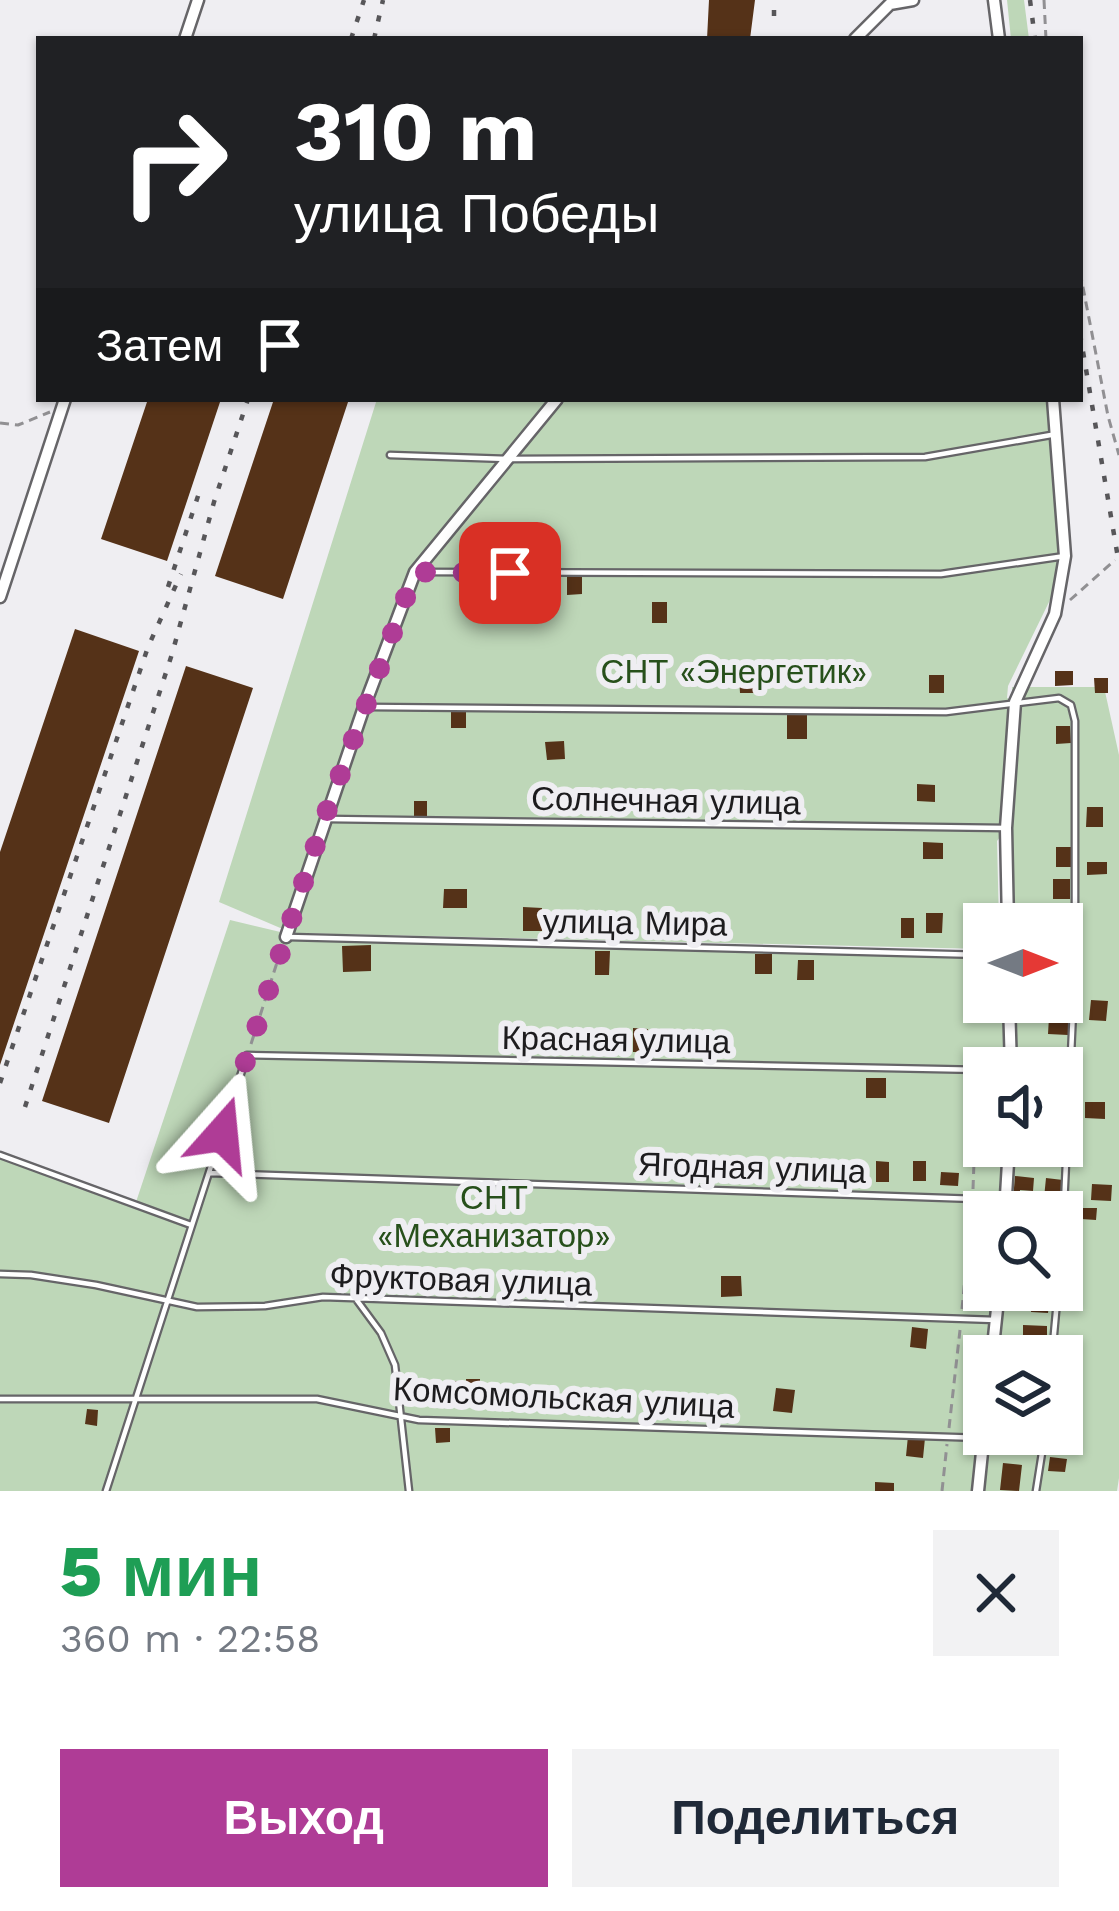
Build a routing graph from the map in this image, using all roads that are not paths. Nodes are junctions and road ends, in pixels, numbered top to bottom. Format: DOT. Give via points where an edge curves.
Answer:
graph roads {
  1 [pos="198,0"];
  2 [pos="913,0"];
  3 [pos="994,0"];
  4 [pos="186,36"];
  5 [pos="858,36"];
  6 [pos="999,36"];
  7 [pos="555,402"];
  8 [pos="1053,402"];
  9 [pos="64,403"];
  10 [pos="1057,435"];
  11 [pos="391,455"];
  12 [pos="508,459"];
  13 [pos="1065,556"];
  14 [pos="415,572"];
  15 [pos="0,596"];
  16 [pos="1015,702"];
  17 [pos="364,706"];
  18 [pos="324,819"];
  19 [pos="1006,828"];
  20 [pos="1008,903"];
  21 [pos="286,937"];
  22 [pos="963,955"];
  23 [pos="963,1071"];
  24 [pos="0,1155"];
  25 [pos="209,1173"];
  26 [pos="1065,1191"];
  27 [pos="963,1198"];
  28 [pos="191,1225"];
  29 [pos="0,1274"];
  30 [pos="356,1298"];
  31 [pos="168,1299"];
  32 [pos="997,1311"];
  33 [pos="996,1320"];
  34 [pos="994,1335"];
  35 [pos="136,1398"];
  36 [pos="0,1399"];
  37 [pos="403,1417"];
  38 [pos="963,1435"];
  39 [pos="982,1455"];
  40 [pos="1042,1455"];
  41 [pos="106,1491"];
  42 [pos="409,1491"];
  43 [pos="978,1491"];
  44 [pos="1036,1491"];
  1 -- 4 [label="street"];
  2 -- 5 [label="street" via="890,4"];
  3 -- 6 [label="street"];
  7 -- 12 [label="street"];
  8 -- 10 [label="street"];
  9 -- 15 [label="street"];
  10 -- 12 [label="lane" via="925,457"];
  10 -- 13 [label="street"];
  11 -- 12 [label="lane"];
  12 -- 14 [label="street"];
  13 -- 14 [label="lane" via="941,574"];
  13 -- 16 [label="street" via="1055,614"];
  14 -- 17 [label="street"];
  16 -- 17 [label="lane" via="946,712"];
  16 -- 19 [label="street"];
  16 -- 26 [label="lane" via="1059,698 1076,721"];
  17 -- 18 [label="street"];
  18 -- 19 [label="lane, Солнечная улица"];
  18 -- 21 [label="street"];
  19 -- 20 [label="street"];
  21 -- 22 [label="lane, улица Мира"];
  23 -- 25 [label="lane, Красная улица" via="247,1055"];
  24 -- 28 [label="lane"];
  25 -- 27 [label="lane, Ягодная улица"];
  25 -- 28 [label="lane"];
  28 -- 31 [label="lane"];
  29 -- 31 [label="lane, Фруктовая улица"];
  30 -- 31 [label="lane, Фруктовая улица" via="197,1307"];
  30 -- 33 [label="lane, Фруктовая улица"];
  30 -- 37 [label="lane" via="395,1366"];
  31 -- 35 [label="lane"];
  32 -- 33 [label="street"];
  33 -- 34 [label="street"];
  35 -- 36 [label="lane, Комсомольская улица"];
  35 -- 37 [label="lane, Комсомольская улица" via="317,1399"];
  35 -- 41 [label="lane"];
  37 -- 38 [label="lane, Комсомольская улица"];
  37 -- 42 [label="lane"];
  39 -- 43 [label="street"];
  40 -- 44 [label="lane"];
}
